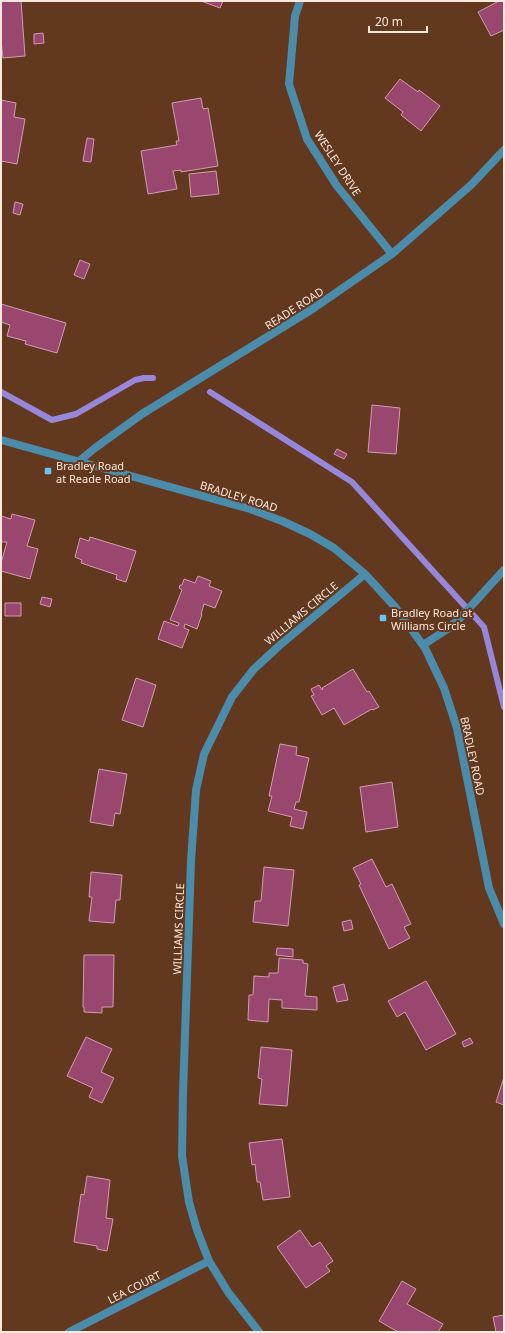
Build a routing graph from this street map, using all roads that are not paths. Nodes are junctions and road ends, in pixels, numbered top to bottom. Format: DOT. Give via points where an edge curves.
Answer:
graph roads {
  1 [pos="300,1"];
  2 [pos="504,150"];
  3 [pos="392,254"];
  4 [pos="1,440"];
  5 [pos="78,462"];
  6 [pos="504,570"];
  7 [pos="365,574"];
  8 [pos="423,645"];
  9 [pos="504,924"];
  10 [pos="209,1261"];
  11 [pos="69,1332"];
  12 [pos="259,1332"];
  1 -- 3 [label="street, WESLEY DRIVE" via="295,16 289,84 307,139 337,186"];
  2 -- 3 [label="street, READE ROAD" via="472,185"];
  3 -- 5 [label="street, READE ROAD" via="314,308 142,414"];
  4 -- 5 [label="street, BRADLEY ROAD"];
  5 -- 7 [label="street, BRADLEY ROAD" via="250,509 282,521 334,548"];
  6 -- 8 [label="street" via="461,617"];
  7 -- 8 [label="street, BRADLEY ROAD" via="396,608"];
  7 -- 10 [label="street, WILLIAMS CIRCLE" via="254,669 232,697 204,754 196,790 191,861 182,1156 189,1202"];
  8 -- 9 [label="street, BRADLEY ROAD" via="444,688 457,728 489,888"];
  10 -- 11 [label="street, LEA COURT"];
  10 -- 12 [label="street, WILLIAMS CIRCLE" via="228,1292"];
}
